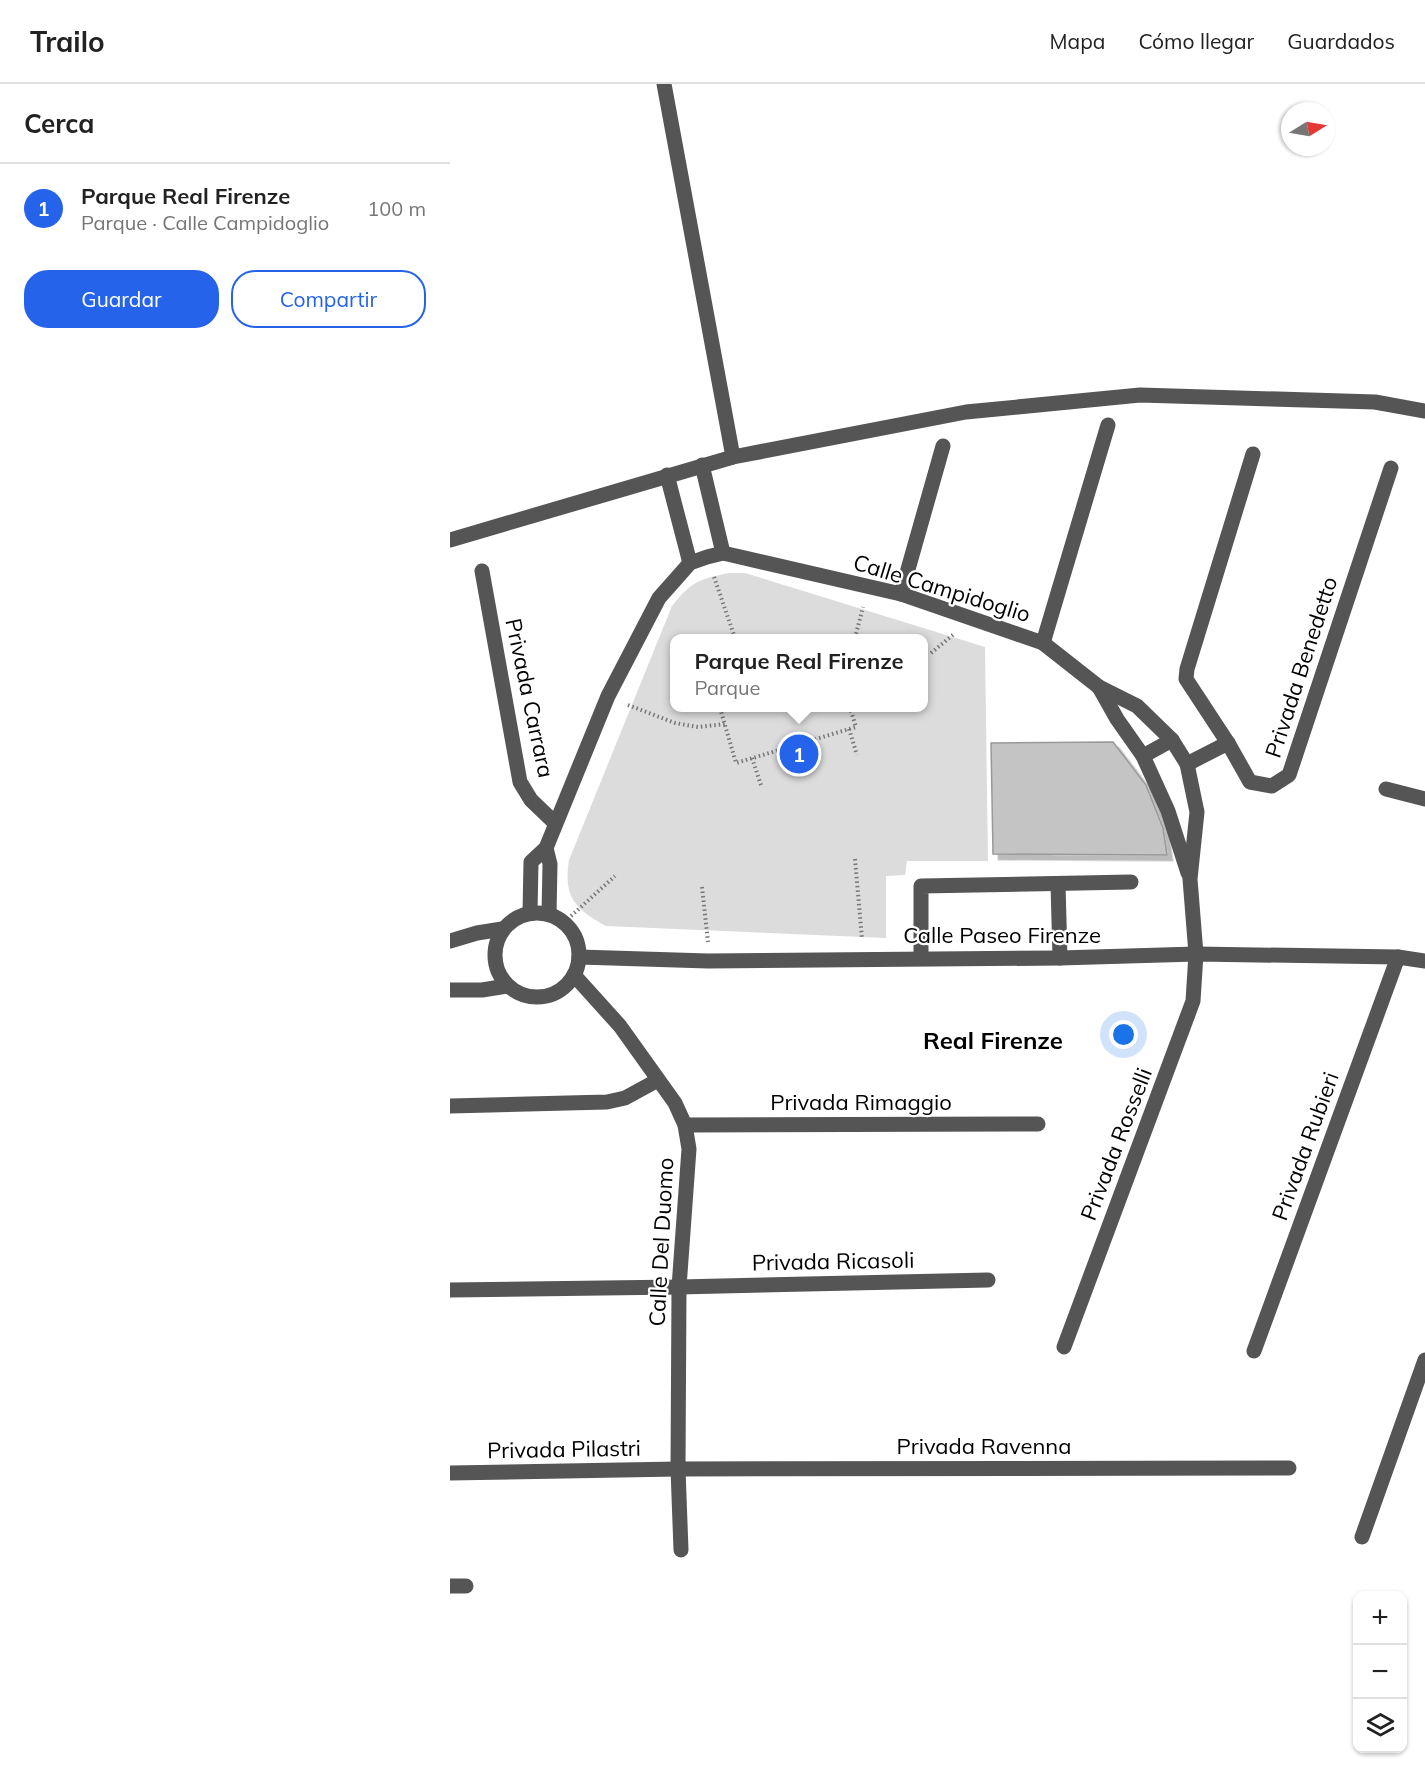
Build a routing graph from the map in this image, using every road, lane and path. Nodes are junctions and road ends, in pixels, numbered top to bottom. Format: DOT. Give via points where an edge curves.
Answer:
graph roads {
  1 [pos="664,84"];
  2 [pos="1425,411"];
  3 [pos="1108,425"];
  4 [pos="943,446"];
  5 [pos="1252,454"];
  6 [pos="733,457"];
  7 [pos="702,465"];
  8 [pos="1391,468"];
  9 [pos="667,475"];
  10 [pos="450,540"];
  11 [pos="723,553"];
  12 [pos="707,557"];
  13 [pos="690,563"];
  14 [pos="482,571"];
  15 [pos="868,587"];
  16 [pos="901,594"];
  17 [pos="733,634"];
  18 [pos="856,634"];
  19 [pos="1042,643"];
  20 [pos="1099,687"];
  21 [pos="608,696"];
  22 [pos="721,712"];
  23 [pos="851,712"];
  24 [pos="725,724"];
  25 [pos="849,729"];
  26 [pos="1172,740"];
  27 [pos="1228,743"];
  28 [pos="793,746"];
  29 [pos="857,755"];
  30 [pos="1143,756"];
  31 [pos="752,758"];
  32 [pos="1187,764"];
  33 [pos="801,772"];
  34 [pos="761,784"];
  35 [pos="1386,789"];
  36 [pos="1425,799"];
  37 [pos="555,823"];
  38 [pos="546,848"];
  39 [pos="855,859"];
  40 [pos="615,876"];
  41 [pos="1190,879"];
  42 [pos="1131,882"];
  43 [pos="1059,884"];
  44 [pos="702,887"];
  45 [pos="530,913"];
  46 [pos="549,914"];
  47 [pos="564,922"];
  48 [pos="502,929"];
  49 [pos="708,934"];
  50 [pos="450,941"];
  51 [pos="1196,954"];
  52 [pos="579,957"];
  53 [pos="1398,957"];
  54 [pos="921,958"];
  55 [pos="1060,958"];
  56 [pos="864,959"];
  57 [pos="1425,961"];
  58 [pos="574,975"];
  59 [pos="507,986"];
  60 [pos="450,990"];
  61 [pos="658,1080"];
  62 [pos="450,1106"];
  63 [pos="1038,1124"];
  64 [pos="685,1125"];
  65 [pos="988,1280"];
  66 [pos="678,1287"];
  67 [pos="450,1290"];
  68 [pos="1064,1347"];
  69 [pos="1254,1351"];
  70 [pos="1425,1360"];
  71 [pos="1289,1468"];
  72 [pos="678,1469"];
  73 [pos="450,1473"];
  74 [pos="1362,1538"];
  75 [pos="681,1550"];
  1 -- 6 [label="street"];
  2 -- 6 [label="street" via="1375,402 1140,395 966,412"];
  3 -- 19 [label="street"];
  4 -- 16 [label="street"];
  5 -- 27 [label="street, Privada Benedetto" via="1186,679"];
  6 -- 7 [label="street"];
  7 -- 9 [label="street"];
  7 -- 11 [label="street"];
  8 -- 27 [label="street, Privada Benedetto" via="1289,775 1272,786 1250,782"];
  9 -- 10 [label="street"];
  9 -- 13 [label="street"];
  11 -- 12 [label="street, Calle Campidoglio"];
  11 -- 15 [label="street, Calle Campidoglio"];
  12 -- 13 [label="street, Calle Campidoglio"];
  12 -- 17 [label="path"];
  13 -- 21 [label="street, Calle Campidoglio" via="658,598"];
  14 -- 37 [label="street, Privada Carrara" via="520,782 531,800"];
  15 -- 16 [label="street, Calle Campidoglio"];
  15 -- 18 [label="path"];
  16 -- 19 [label="street, Calle Campidoglio"];
  19 -- 20 [label="street, Calle Campidoglio"];
  20 -- 26 [label="street, Calle Campidoglio" via="1137,706"];
  20 -- 30 [label="street, Calle Campidoglio"];
  21 -- 24 [label="path" via="675,723 698,727"];
  21 -- 37 [label="street, Calle Campidoglio"];
  22 -- 24 [label="path"];
  23 -- 25 [label="path" via="856,727"];
  24 -- 31 [label="path" via="736,763"];
  25 -- 28 [label="path"];
  25 -- 29 [label="path"];
  26 -- 30 [label="street"];
  26 -- 32 [label="street, Calle Campidoglio"];
  27 -- 32 [label="street"];
  28 -- 31 [label="path"];
  28 -- 33 [label="path"];
  30 -- 41 [label="street, Calle Campidoglio" via="1168,811"];
  31 -- 34 [label="path"];
  32 -- 41 [label="street, Calle Campidoglio" via="1197,812"];
  35 -- 36 [label="street"];
  37 -- 38 [label="street, Calle Campidoglio"];
  38 -- 45 [label="street, Calle Campidoglio" via="531,862"];
  38 -- 46 [label="street, Calle Campidoglio"];
  39 -- 56 [label="path"];
  40 -- 47 [label="path"];
  41 -- 51 [label="street, Calle Campidoglio"];
  42 -- 43 [label="street"];
  43 -- 54 [label="street" via="921,886"];
  43 -- 55 [label="street"];
  44 -- 49 [label="path"];
  45 -- 46 [label="street"];
  45 -- 48 [label="street"];
  46 -- 47 [label="street"];
  47 -- 52 [label="street" via="575,938"];
  48 -- 50 [label="street"];
  48 -- 59 [label="street" via="495,948 496,968"];
  51 -- 53 [label="street, Calle Paseo Firenze"];
  51 -- 55 [label="street, Calle Paseo Firenze"];
  51 -- 68 [label="street, Privada Rosselli" via="1193,1001"];
  52 -- 56 [label="street, Calle Paseo Firenze" via="708,961"];
  52 -- 58 [label="street"];
  53 -- 57 [label="street, Calle Paseo Firenze"];
  53 -- 69 [label="street, Privada Rubieri"];
  54 -- 55 [label="street, Calle Paseo Firenze"];
  54 -- 56 [label="street, Calle Paseo Firenze"];
  58 -- 59 [label="street" via="561,990 543,997 524,996"];
  58 -- 61 [label="street, Calle Del Duomo" via="620,1026"];
  59 -- 60 [label="street"];
  61 -- 62 [label="street" via="625,1098 608,1102"];
  61 -- 64 [label="street, Calle Del Duomo"];
  63 -- 64 [label="street, Privada Rimaggio"];
  64 -- 66 [label="street, Calle Del Duomo" via="689,1149"];
  65 -- 66 [label="street, Privada Ricasoli"];
  66 -- 67 [label="street, Privada Ricasoli"];
  66 -- 72 [label="street, Calle Del Duomo"];
  70 -- 74 [label="street"];
  71 -- 72 [label="street, Privada Ravenna"];
  72 -- 73 [label="street, Privada Pilastri"];
  72 -- 75 [label="street, Calle Del Duomo"];
}
